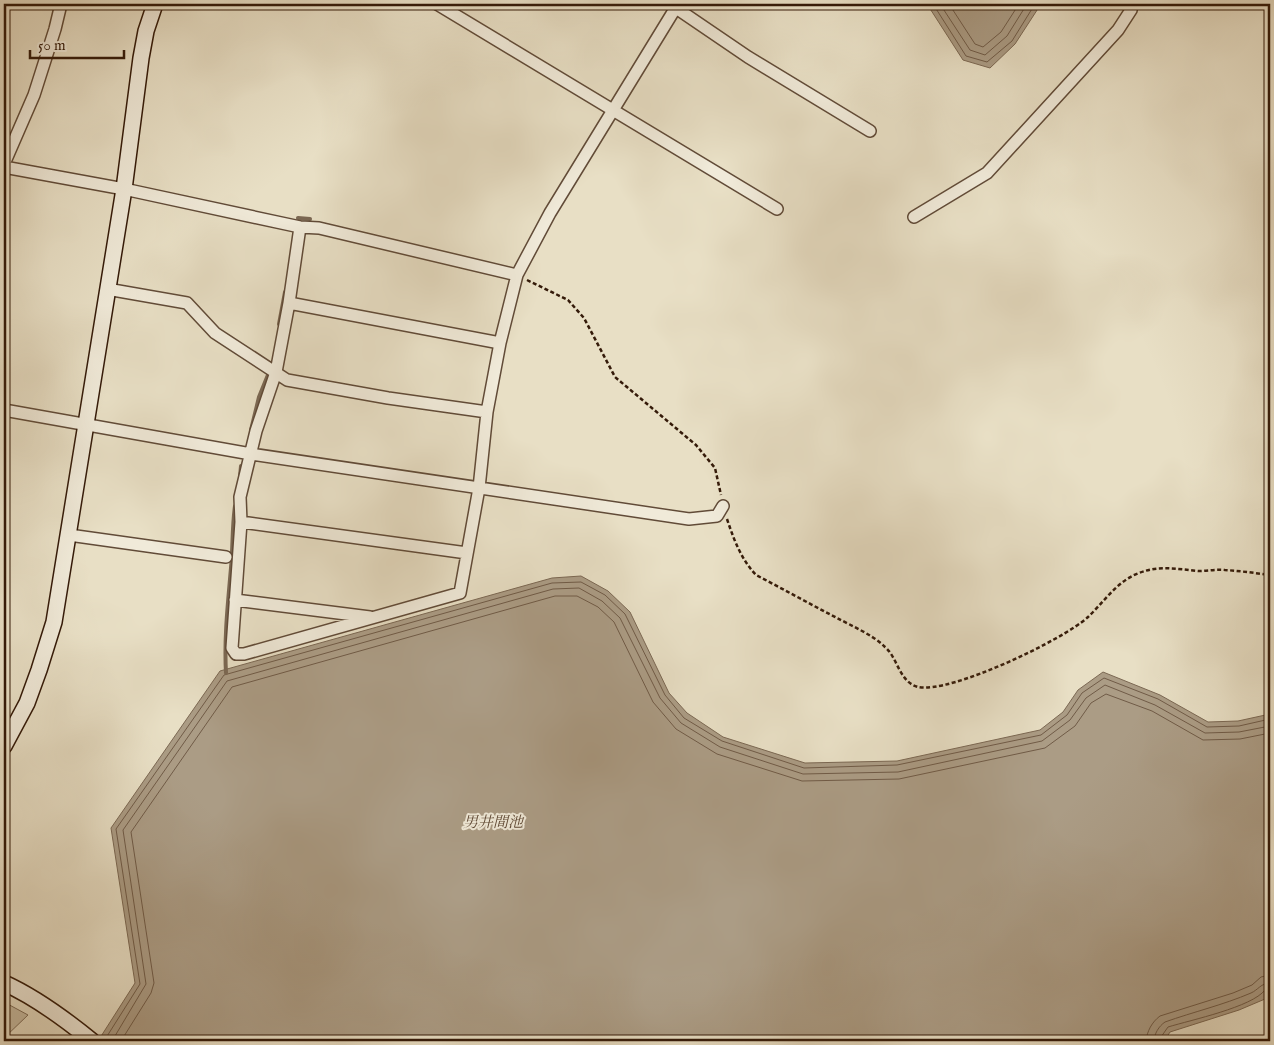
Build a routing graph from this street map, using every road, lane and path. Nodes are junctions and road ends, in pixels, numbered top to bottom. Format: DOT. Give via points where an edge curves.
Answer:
graph roads {
  1 [pos="61,4"];
  2 [pos="155,4"];
  3 [pos="436,4"];
  4 [pos="1132,4"];
  5 [pos="677,6"];
  6 [pos="613,110"];
  7 [pos="870,132"];
  8 [pos="4,166"];
  9 [pos="124,189"];
  10 [pos="777,209"];
  11 [pos="914,217"];
  12 [pos="300,227"];
  13 [pos="516,275"];
  14 [pos="108,289"];
  15 [pos="289,303"];
  16 [pos="500,343"];
  17 [pos="276,372"];
  18 [pos="4,410"];
  19 [pos="487,412"];
  20 [pos="87,424"];
  21 [pos="251,454"];
  22 [pos="479,488"];
  23 [pos="723,506"];
  24 [pos="241,522"];
  25 [pos="69,535"];
  26 [pos="467,553"];
  27 [pos="226,557"];
  28 [pos="1270,574"];
  29 [pos="235,600"];
  30 [pos="375,618"];
  31 [pos="4,746"];
  32 [pos="4,983"];
  33 [pos="92,1041"];
  1 -- 8 [label="street" via="34,95"];
  2 -- 9 [label="street" via="141,58"];
  3 -- 6 [label="street"];
  4 -- 11 [label="street" via="1118,30 987,173"];
  5 -- 6 [label="street"];
  5 -- 7 [label="street" via="748,57"];
  6 -- 10 [label="street"];
  6 -- 13 [label="street"];
  8 -- 9 [label="street"];
  9 -- 12 [label="street"];
  9 -- 14 [label="street"];
  12 -- 13 [label="street" via="319,228"];
  12 -- 15 [label="street"];
  13 -- 16 [label="street"];
  13 -- 23 [label="path" via="568,300 584,318 615,377 696,444 715,468"];
  14 -- 17 [label="street" via="187,303 215,333"];
  14 -- 20 [label="street"];
  15 -- 16 [label="street"];
  15 -- 17 [label="street"];
  16 -- 19 [label="street"];
  17 -- 19 [label="street" via="287,380"];
  17 -- 21 [label="street"];
  18 -- 20 [label="street"];
  19 -- 22 [label="street"];
  20 -- 21 [label="street"];
  20 -- 25 [label="street"];
  21 -- 22 [label="street"];
  21 -- 24 [label="street" via="240,497"];
  22 -- 23 [label="street" via="689,519 717,516"];
  22 -- 26 [label="street"];
  23 -- 28 [label="path" via="736,544 756,575 886,647 906,680 917,686 952,684 1052,641 1087,618 1117,586 1152,568"];
  24 -- 26 [label="street"];
  24 -- 29 [label="street"];
  25 -- 27 [label="street"];
  25 -- 31 [label="street" via="54,622 27,703"];
  26 -- 30 [label="street" via="460,593"];
  29 -- 30 [label="street"];
  29 -- 30 [label="street" via="232,648 236,654"];
  32 -- 33 [label="street"];
}
